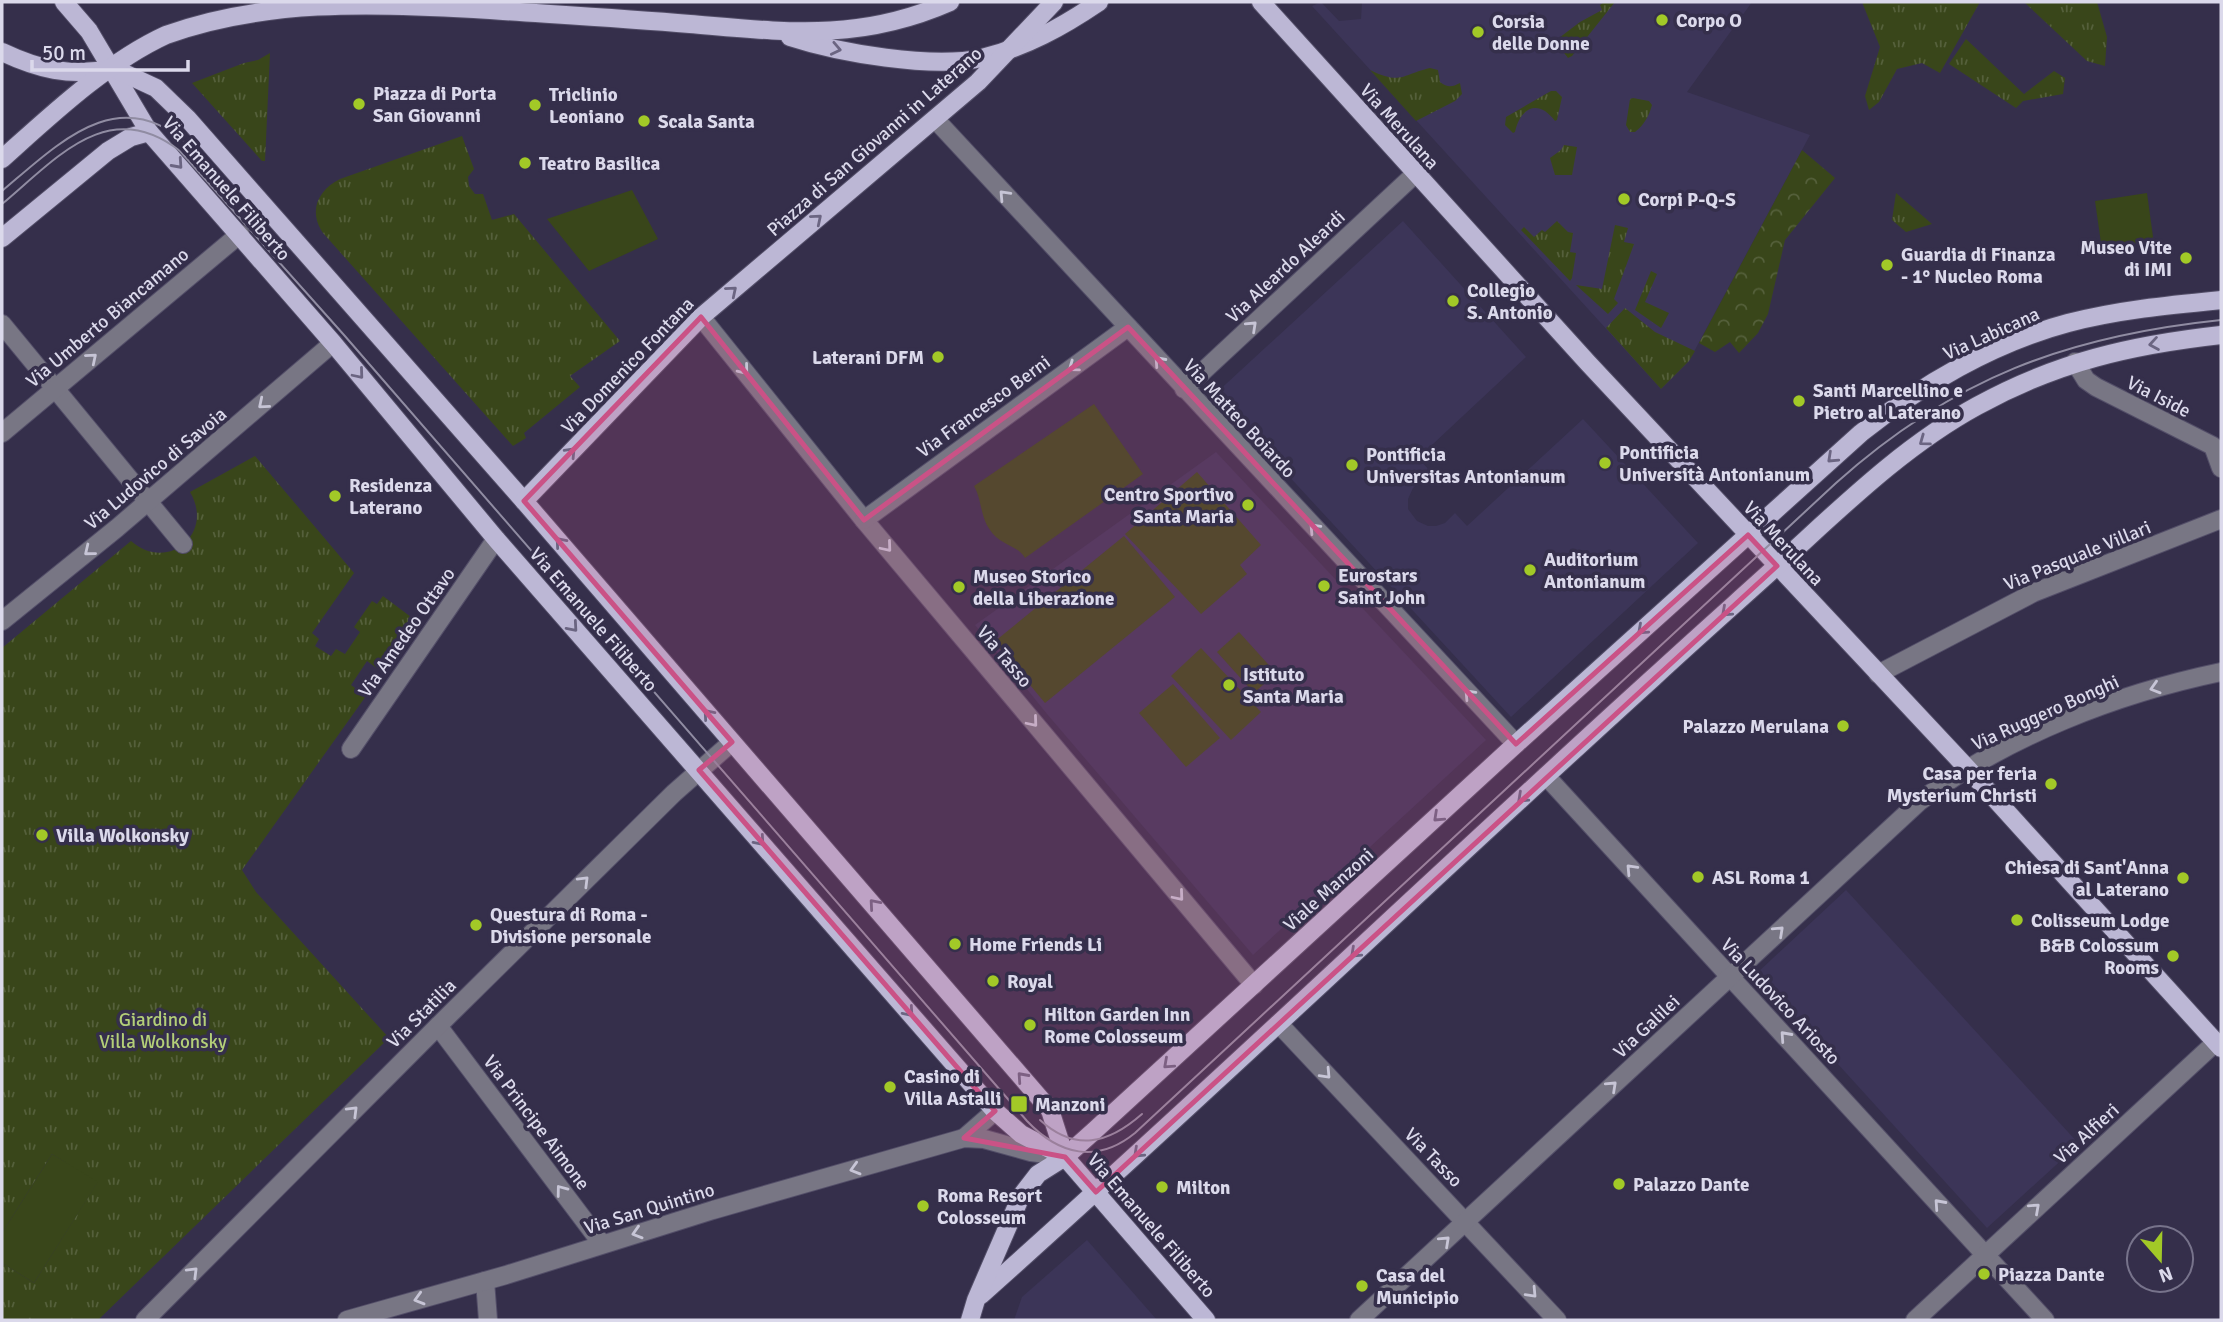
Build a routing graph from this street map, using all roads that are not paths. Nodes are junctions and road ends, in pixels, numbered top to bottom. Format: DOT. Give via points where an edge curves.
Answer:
graph roads {
  1 [pos="64,2"];
  2 [pos="255,2"];
  3 [pos="950,2"];
  4 [pos="1054,2"];
  5 [pos="1099,2"];
  6 [pos="1261,2"];
  7 [pos="273,7"];
  8 [pos="770,31"];
  9 [pos="1010,49"];
  10 [pos="2,52"];
  11 [pos="113,68"];
  12 [pos="935,119"];
  13 [pos="149,132"];
  14 [pos="2,159"];
  15 [pos="1415,174"];
  16 [pos="240,234"];
  17 [pos="2,238"];
  18 [pos="765,263"];
  19 [pos="2221,300"];
  20 [pos="701,317"];
  21 [pos="2,324"];
  22 [pos="1128,327"];
  23 [pos="2221,335"];
  24 [pos="333,343"];
  25 [pos="2075,362"];
  26 [pos="56,388"];
  27 [pos="1184,389"];
  28 [pos="2,433"];
  29 [pos="2221,468"];
  30 [pos="149,501"];
  31 [pos="524,501"];
  32 [pos="2221,519"];
  33 [pos="864,520"];
  34 [pos="1748,535"];
  35 [pos="496,539"];
  36 [pos="183,544"];
  37 [pos="1777,566"];
  38 [pos="2,621"];
  39 [pos="2221,672"];
  40 [pos="1878,674"];
  41 [pos="732,742"];
  42 [pos="1516,744"];
  43 [pos="351,749"];
  44 [pos="1968,769"];
  45 [pos="699,770"];
  46 [pos="1546,776"];
  47 [pos="1730,977"];
  48 [pos="1254,985"];
  49 [pos="1279,1024"];
  50 [pos="438,1026"];
  51 [pos="2218,1045"];
  52 [pos="995,1111"];
  53 [pos="964,1138"];
  54 [pos="1065,1157"];
  55 [pos="1096,1192"];
  56 [pos="1466,1222"];
  57 [pos="602,1244"];
  58 [pos="1985,1255"];
  59 [pos="485,1280"];
  60 [pos="976,1300"];
  61 [pos="145,1320"];
  62 [pos="346,1320"];
  63 [pos="488,1320"];
  64 [pos="970,1320"];
  65 [pos="1206,1320"];
  66 [pos="1359,1320"];
  67 [pos="1557,1320"];
  68 [pos="1915,1320"];
  69 [pos="2045,1320"];
  1 -- 11 [label="main road"];
  2 -- 7 [label="main road"];
  3 -- 8 [label="main road" via="872,27 836,32"];
  4 -- 9 [label="main road, Piazza di San Giovanni in Laterano"];
  5 -- 9 [label="main road, Piazza di San Giovanni in Laterano" via="1054,31"];
  6 -- 15 [label="main road, Via Merulana"];
  7 -- 8 [label="main road" via="350,2"];
  7 -- 11 [label="main road" via="223,16 168,34"];
  8 -- 9 [label="main road, Piazza di San Giovanni in Laterano, one-way" via="840,50 918,59 970,60"];
  9 -- 12 [label="main road, Piazza di San Giovanni in Laterano"];
  10 -- 11 [label="main road" via="55,71"];
  11 -- 13 [label="main road, Via Emanuele Filiberto"];
  11 -- 14 [label="main road"];
  11 -- 31 [label="main road, Via Emanuele Filiberto" via="146,82 175,105"];
  18 -- 12 [label="main road, Piazza di San Giovanni in Laterano, one-way"];
  22 -- 12 [label="street, Via Matteo Boiardo, one-way"];
  13 -- 16 [label="main road, Via Emanuele Filiberto, one-way"];
  13 -- 17 [label="main road" via="108,151"];
  27 -- 15 [label="street, Via Aleardo Aleardi, one-way"];
  15 -- 34 [label="main road, Via Merulana"];
  16 -- 24 [label="main road, Via Emanuele Filiberto"];
  26 -- 16 [label="street, Via Umberto Biancamano, one-way"];
  20 -- 18 [label="main road, Via Domenico Fontana, one-way"];
  19 -- 34 [label="main road, Via Labicana, one-way" via="2119,312 2066,324 1976,359 1867,427"];
  31 -- 20 [label="main road, Via Domenico Fontana, one-way"];
  20 -- 33 [label="street, Via Tasso, one-way"];
  21 -- 26 [label="street"];
  27 -- 22 [label="street, Via Matteo Boiardo, one-way"];
  22 -- 33 [label="street, Via Francesco Berni, one-way"];
  23 -- 25 [label="main road, one-way" via="2146,345"];
  24 -- 30 [label="street, Via Ludovico di Savoia, one-way"];
  24 -- 35 [label="main road, Via Emanuele Filiberto, one-way"];
  25 -- 29 [label="street, Via Iside" via="2096,387 2213,446"];
  25 -- 37 [label="main road, one-way" via="2012,388 1936,432 1859,491"];
  26 -- 28 [label="street, Via Umberto Biancamano"];
  26 -- 30 [label="street"];
  42 -- 27 [label="street, Via Matteo Boiardo, one-way"];
  30 -- 36 [label="street"];
  30 -- 38 [label="street, Via Ludovico di Savoia, one-way"];
  41 -- 31 [label="main road, Via Emanuele Filiberto, one-way"];
  32 -- 40 [label="street, Via Pasquale Villari" via="2033,593"];
  33 -- 48 [label="street, Via Tasso, one-way"];
  34 -- 37 [label="main road, Via Merulana"];
  34 -- 42 [label="main road, Viale Manzoni, one-way"];
  35 -- 43 [label="street, Via Amedeo Ottavo"];
  35 -- 45 [label="main road, Via Emanuele Filiberto, one-way"];
  37 -- 40 [label="main road, Via Merulana"];
  37 -- 46 [label="main road, one-way"];
  39 -- 44 [label="street, Via Ruggero Bonghi, one-way" via="2087,712"];
  40 -- 44 [label="main road, Via Merulana"];
  41 -- 45 [label="street, Via Statilia"];
  54 -- 41 [label="main road, Via Emanuele Filiberto, one-way" via="1050,1110"];
  42 -- 48 [label="main road, Viale Manzoni, one-way"];
  47 -- 44 [label="street, Via Galilei, one-way" via="1920,801"];
  44 -- 51 [label="main road, Via Merulana"];
  50 -- 45 [label="street, Via Statilia, one-way"];
  45 -- 52 [label="main road, Via Emanuele Filiberto, one-way"];
  47 -- 46 [label="street, Via Ludovico Ariosto, one-way"];
  46 -- 49 [label="main road, one-way"];
  56 -- 47 [label="street, Via Galilei, one-way"];
  58 -- 47 [label="street, Via Ludovico Ariosto, one-way"];
  48 -- 54 [label="main road, Viale Manzoni, one-way"];
  49 -- 55 [label="main road, one-way"];
  49 -- 56 [label="street, Via Tasso, one-way"];
  57 -- 50 [label="street, Via Principe Aimone, one-way"];
  61 -- 50 [label="street, Via Statilia, one-way"];
  58 -- 51 [label="street, Via Alfieri, one-way"];
  52 -- 53 [label="street, Via San Quintino"];
  52 -- 54 [label="main road, Via Emanuele Filiberto" via="1021,1134"];
  53 -- 54 [label="street, Via San Quintino"];
  53 -- 57 [label="street, Via San Quintino, one-way"];
  54 -- 55 [label="main road, Via Emanuele Filiberto"];
  54 -- 60 [label="main road, Viale Manzoni" via="1038,1174 1021,1196"];
  55 -- 60 [label="main road"];
  55 -- 65 [label="main road, Via Emanuele Filiberto"];
  66 -- 56 [label="street, Via Galilei, one-way"];
  56 -- 67 [label="street, Via Tasso, one-way"];
  57 -- 59 [label="street, Via San Quintino"];
  58 -- 68 [label="street"];
  58 -- 69 [label="street"];
  59 -- 62 [label="street, Via San Quintino, one-way"];
  59 -- 63 [label="street"];
  60 -- 64 [label="main road, Viale Manzoni"];
}
